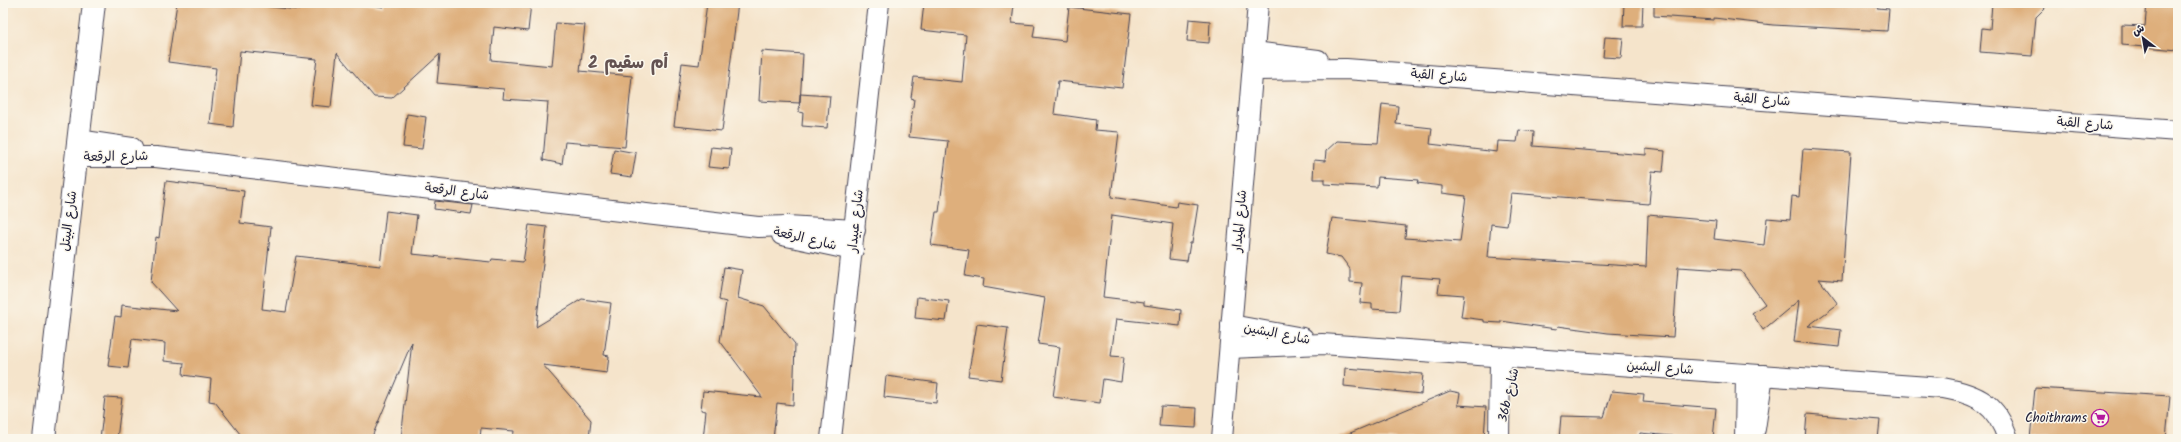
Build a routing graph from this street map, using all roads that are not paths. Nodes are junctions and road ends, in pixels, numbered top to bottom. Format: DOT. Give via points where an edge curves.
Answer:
graph roads {
  1 [pos="94,3"];
  2 [pos="879,3"];
  3 [pos="1258,3"];
  4 [pos="1254,61"];
  5 [pos="2178,131"];
  6 [pos="77,149"];
  7 [pos="758,227"];
  8 [pos="855,230"];
  9 [pos="853,250"];
  10 [pos="1231,325"];
  11 [pos="1322,344"];
  12 [pos="1230,348"];
  13 [pos="1509,357"];
  14 [pos="1755,374"];
  15 [pos="1500,436"];
  16 [pos="44,439"];
  17 [pos="831,439"];
  18 [pos="1222,439"];
  19 [pos="1745,439"];
  20 [pos="1754,439"];
  21 [pos="2008,439"];
  1 -- 6 [label="street, شارع البيتل"];
  2 -- 8 [label="street, شارع عبيدار"];
  3 -- 4 [label="street, شارع الميدار"];
  4 -- 5 [label="street, شارع القبة" via="1308,58 1346,69"];
  4 -- 10 [label="street, شارع الميدار"];
  6 -- 7 [label="street, شارع الرقعة" via="128,148 156,157"];
  6 -- 16 [label="street, شارع البيتل"];
  7 -- 8 [label="street, شارع الرقعة"];
  7 -- 9 [label="street, شارع الرقعة" via="795,239"];
  8 -- 9 [label="street, شارع عبيدار"];
  9 -- 17 [label="street, شارع عبيدار"];
  10 -- 11 [label="street, شارع البشين" via="1289,334"];
  10 -- 12 [label="street, شارع الميدار"];
  11 -- 12 [label="street, شارع البشين"];
  11 -- 13 [label="street, شارع البشين"];
  12 -- 18 [label="street, شارع الميدار"];
  13 -- 14 [label="street, شارع البشين"];
  13 -- 15 [label="street, 36b شارع"];
  14 -- 19 [label="street"];
  14 -- 20 [label="street"];
  14 -- 21 [label="street, شارع البشين" via="1962,391 1979,398 1993,409"];
}
